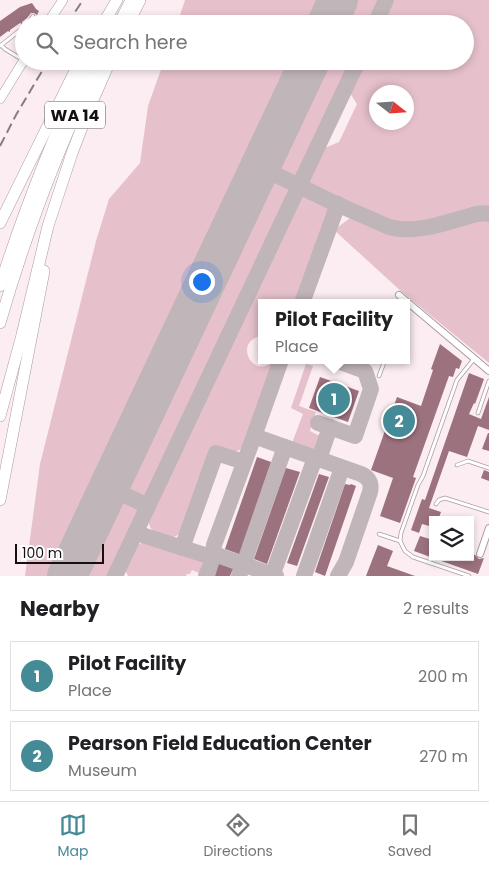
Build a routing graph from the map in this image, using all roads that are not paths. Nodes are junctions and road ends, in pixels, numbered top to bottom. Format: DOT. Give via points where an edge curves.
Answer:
graph roads {
  1 [pos="63,0"];
  2 [pos="118,0"];
  3 [pos="131,0"];
  4 [pos="140,0"];
  5 [pos="53,15"];
  6 [pos="109,15"];
  7 [pos="111,15"];
  8 [pos="123,15"];
  9 [pos="132,15"];
  10 [pos="15,34"];
  11 [pos="1,46"];
  12 [pos="15,55"];
  13 [pos="18,70"];
  14 [pos="76,70"];
  15 [pos="84,70"];
  16 [pos="96,70"];
  17 [pos="106,70"];
  18 [pos="0,98"];
  19 [pos="63,181"];
  20 [pos="0,223"];
  21 [pos="0,286"];
  22 [pos="399,295"];
  23 [pos="403,299"];
  24 [pos="410,305"];
  25 [pos="0,323"];
  26 [pos="474,359"];
  27 [pos="384,364"];
  28 [pos="489,371"];
  29 [pos="379,376"];
  30 [pos="489,381"];
  31 [pos="478,413"];
  32 [pos="0,416"];
  33 [pos="456,465"];
  34 [pos="489,468"];
  35 [pos="0,500"];
  36 [pos="436,504"];
  37 [pos="489,512"];
  38 [pos="489,528"];
  39 [pos="379,534"];
  40 [pos="400,541"];
  41 [pos="480,554"];
  42 [pos="468,576"];
  1 -- 5 [label="street"];
  2 -- 6 [label="highway"];
  2 -- 7 [label="highway"];
  3 -- 8 [label="highway"];
  4 -- 9 [label="highway"];
  10 -- 11 [label="lane"];
  11 -- 12 [label="lane"];
  13 -- 18 [label="street"];
  14 -- 20 [label="highway"];
  15 -- 21 [label="highway, WA 14" via="46,158"];
  16 -- 25 [label="highway, WA 14" via="44,190"];
  17 -- 19 [label="highway"];
  19 -- 32 [label="highway" via="43,244"];
  19 -- 35 [label="highway"];
  22 -- 23 [label="street"];
  24 -- 26 [label="street"];
  26 -- 28 [label="street"];
  26 -- 40 [label="lane" via="457,380"];
  27 -- 29 [label="lane"];
  30 -- 31 [label="lane"];
  33 -- 34 [label="lane" via="468,461"];
  36 -- 37 [label="lane" via="445,498"];
  38 -- 41 [label="street"];
  39 -- 40 [label="lane"];
  40 -- 42 [label="lane" via="404,551 413,556"];
}
